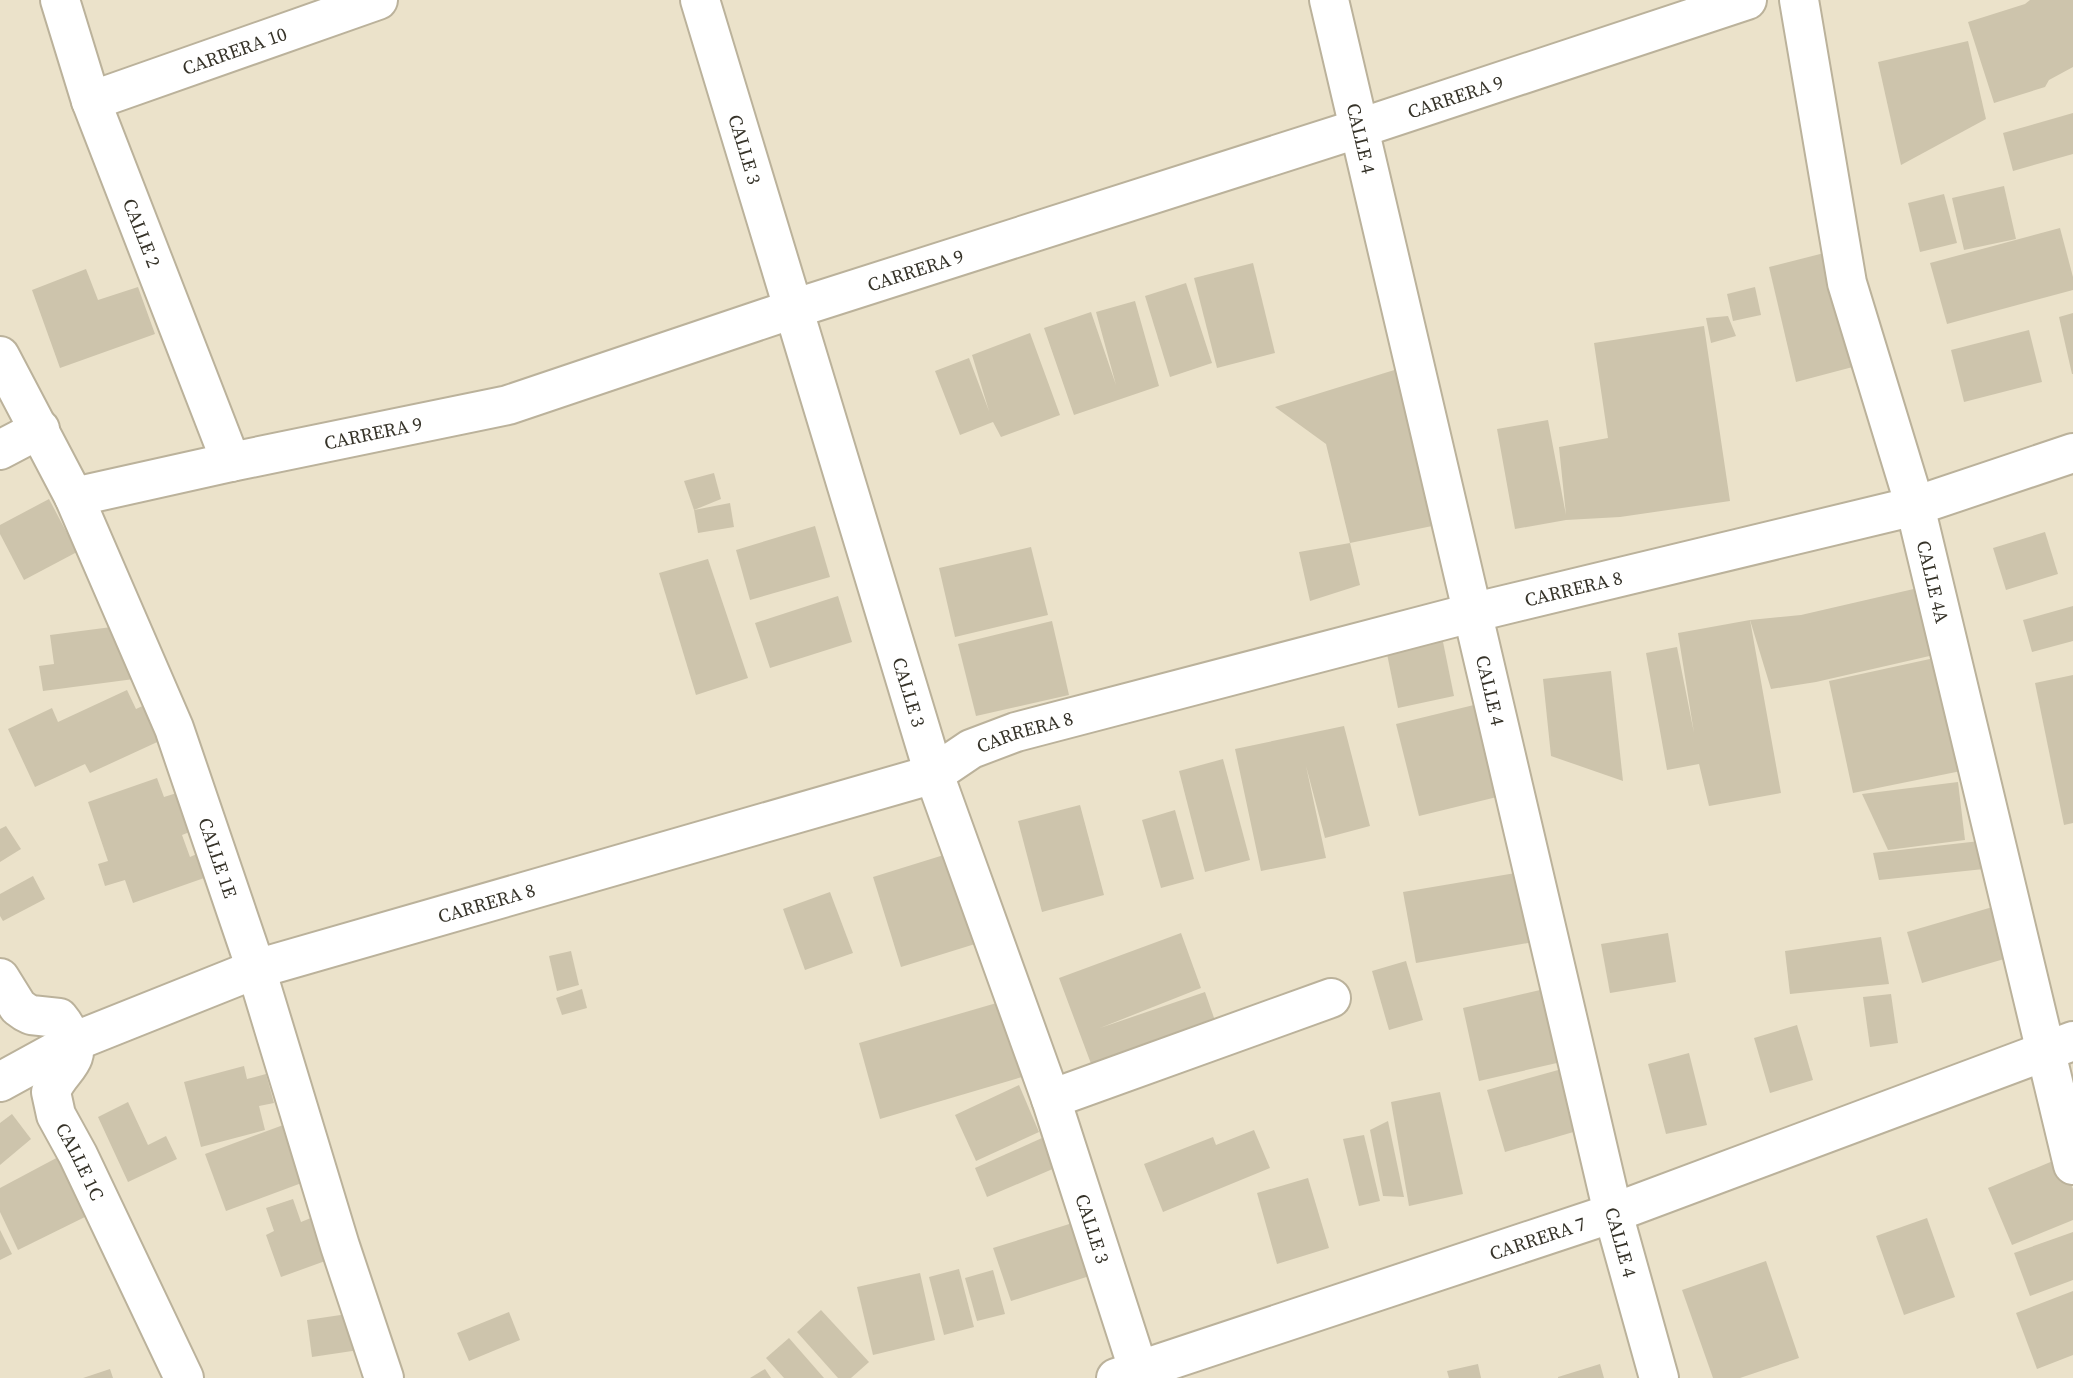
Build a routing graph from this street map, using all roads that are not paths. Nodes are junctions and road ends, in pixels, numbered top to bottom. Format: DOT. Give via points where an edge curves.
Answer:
graph roads {
  1 [pos="60,0"];
  2 [pos="378,0"];
  3 [pos="700,0"];
  4 [pos="1329,0"];
  5 [pos="1747,0"];
  6 [pos="1799,0"];
  7 [pos="91,101"];
  8 [pos="1360,128"];
  9 [pos="793,309"];
  10 [pos="0,356"];
  11 [pos="40,429"];
  12 [pos="0,450"];
  13 [pos="2073,453"];
  14 [pos="231,462"];
  15 [pos="74,497"];
  16 [pos="1915,506"];
  17 [pos="1471,613"];
  18 [pos="934,774"];
  19 [pos="256,969"];
  20 [pos="0,978"];
  21 [pos="1331,998"];
  22 [pos="2059,1045"];
  23 [pos="64,1047"];
  24 [pos="0,1082"];
  25 [pos="1051,1099"];
  26 [pos="2073,1165"];
  27 [pos="1613,1213"];
  28 [pos="1132,1376"];
  29 [pos="184,1378"];
  30 [pos="384,1378"];
  31 [pos="1659,1378"];
  1 -- 7 [label="street, CALLE 2"];
  2 -- 7 [label="street, CARRERA 10"];
  3 -- 9 [label="street, CALLE 3"];
  4 -- 8 [label="street, CALLE 4"];
  5 -- 8 [label="street, CARRERA 9"];
  6 -- 16 [label="street, CALLE 4A" via="1847,283"];
  7 -- 14 [label="street, CALLE 2"];
  8 -- 9 [label="street, CARRERA 9"];
  8 -- 17 [label="street, CALLE 4"];
  9 -- 14 [label="street, CARRERA 9" via="508,405"];
  9 -- 18 [label="street, CALLE 3"];
  10 -- 11 [label="street, CALLE 1E"];
  11 -- 12 [label="street"];
  11 -- 15 [label="street, CALLE 1E"];
  13 -- 16 [label="street, CARRERA 8"];
  14 -- 15 [label="street, CARRERA 9"];
  15 -- 19 [label="street, CALLE 1E" via="174,728"];
  16 -- 17 [label="street, CARRERA 8"];
  16 -- 22 [label="street, CALLE 4A"];
  17 -- 18 [label="street, CARRERA 8" via="1016,732 971,749"];
  17 -- 27 [label="street, CALLE 4"];
  18 -- 19 [label="street, CARRERA 8"];
  18 -- 25 [label="street, CALLE 3"];
  19 -- 23 [label="street, CARRERA 8"];
  19 -- 30 [label="street, CALLE 1E"];
  20 -- 23 [label="street" via="18,1007 31,1015 59,1018"];
  21 -- 25 [label="street"];
  22 -- 26 [label="street, CALLE 4A"];
  22 -- 27 [label="street, CARRERA 7"];
  23 -- 24 [label="street, CARRERA 8"];
  23 -- 29 [label="street, CALLE 1C" via="76,1053 51,1092 56,1115"];
  25 -- 28 [label="street, CALLE 3"];
  27 -- 28 [label="street, CARRERA 7"];
  27 -- 31 [label="street, CALLE 4"];
}
